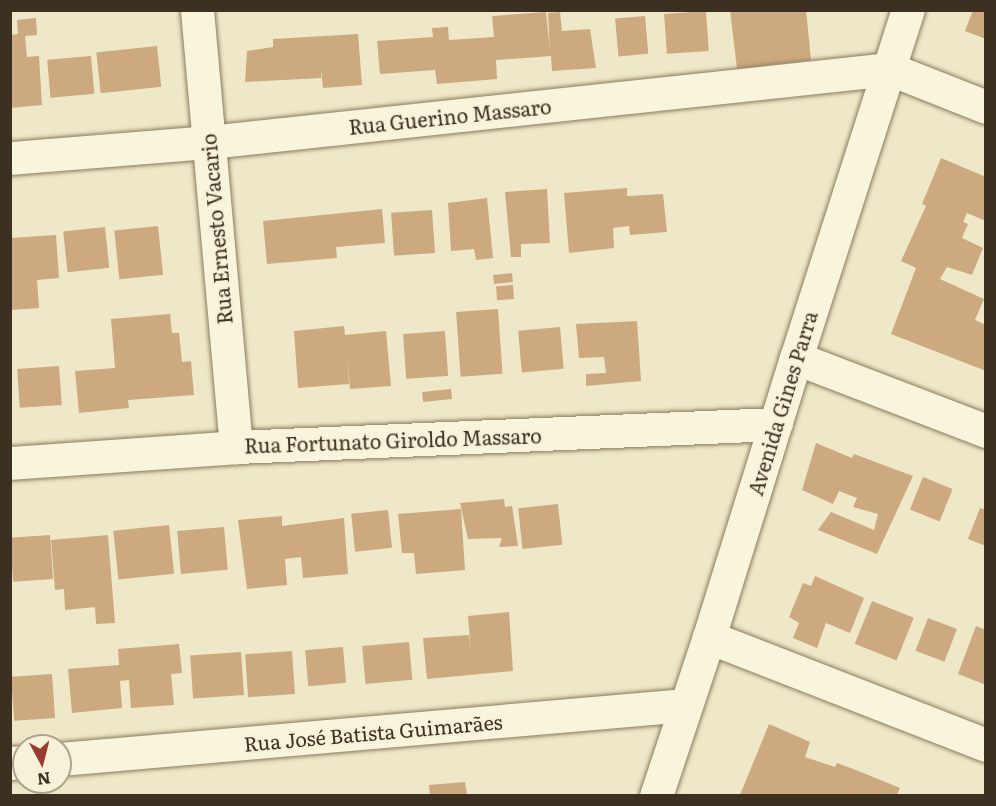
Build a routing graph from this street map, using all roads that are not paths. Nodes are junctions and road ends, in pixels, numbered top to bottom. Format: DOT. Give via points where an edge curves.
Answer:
graph roads {
  1 [pos="197,10"];
  2 [pos="908,10"];
  3 [pos="890,69"];
  4 [pos="986,107"];
  5 [pos="209,142"];
  6 [pos="10,158"];
  7 [pos="796,358"];
  8 [pos="776,424"];
  9 [pos="986,431"];
  10 [pos="236,447"];
  11 [pos="10,463"];
  12 [pos="710,638"];
  13 [pos="686,705"];
  14 [pos="986,745"];
  15 [pos="72,758"];
  16 [pos="656,795"];
  1 -- 5 [label="street, Rua Ernesto Vacario"];
  2 -- 3 [label="street, Avenida Gines Parra"];
  3 -- 4 [label="street"];
  3 -- 5 [label="street, Rua Guerino Massaro"];
  3 -- 7 [label="street, Avenida Gines Parra"];
  5 -- 6 [label="street, Rua Guerino Massaro"];
  5 -- 10 [label="street, Rua Ernesto Vacario"];
  7 -- 8 [label="street, Avenida Gines Parra"];
  7 -- 9 [label="street"];
  8 -- 10 [label="street, Rua Fortunato Giroldo Massaro"];
  8 -- 12 [label="street, Avenida Gines Parra"];
  10 -- 11 [label="street, Rua Fortunato Giroldo Massaro"];
  12 -- 13 [label="street, Avenida Gines Parra"];
  12 -- 14 [label="street"];
  13 -- 15 [label="street, Rua José Batista Guimarães"];
  13 -- 16 [label="street, Avenida Gines Parra"];
}
